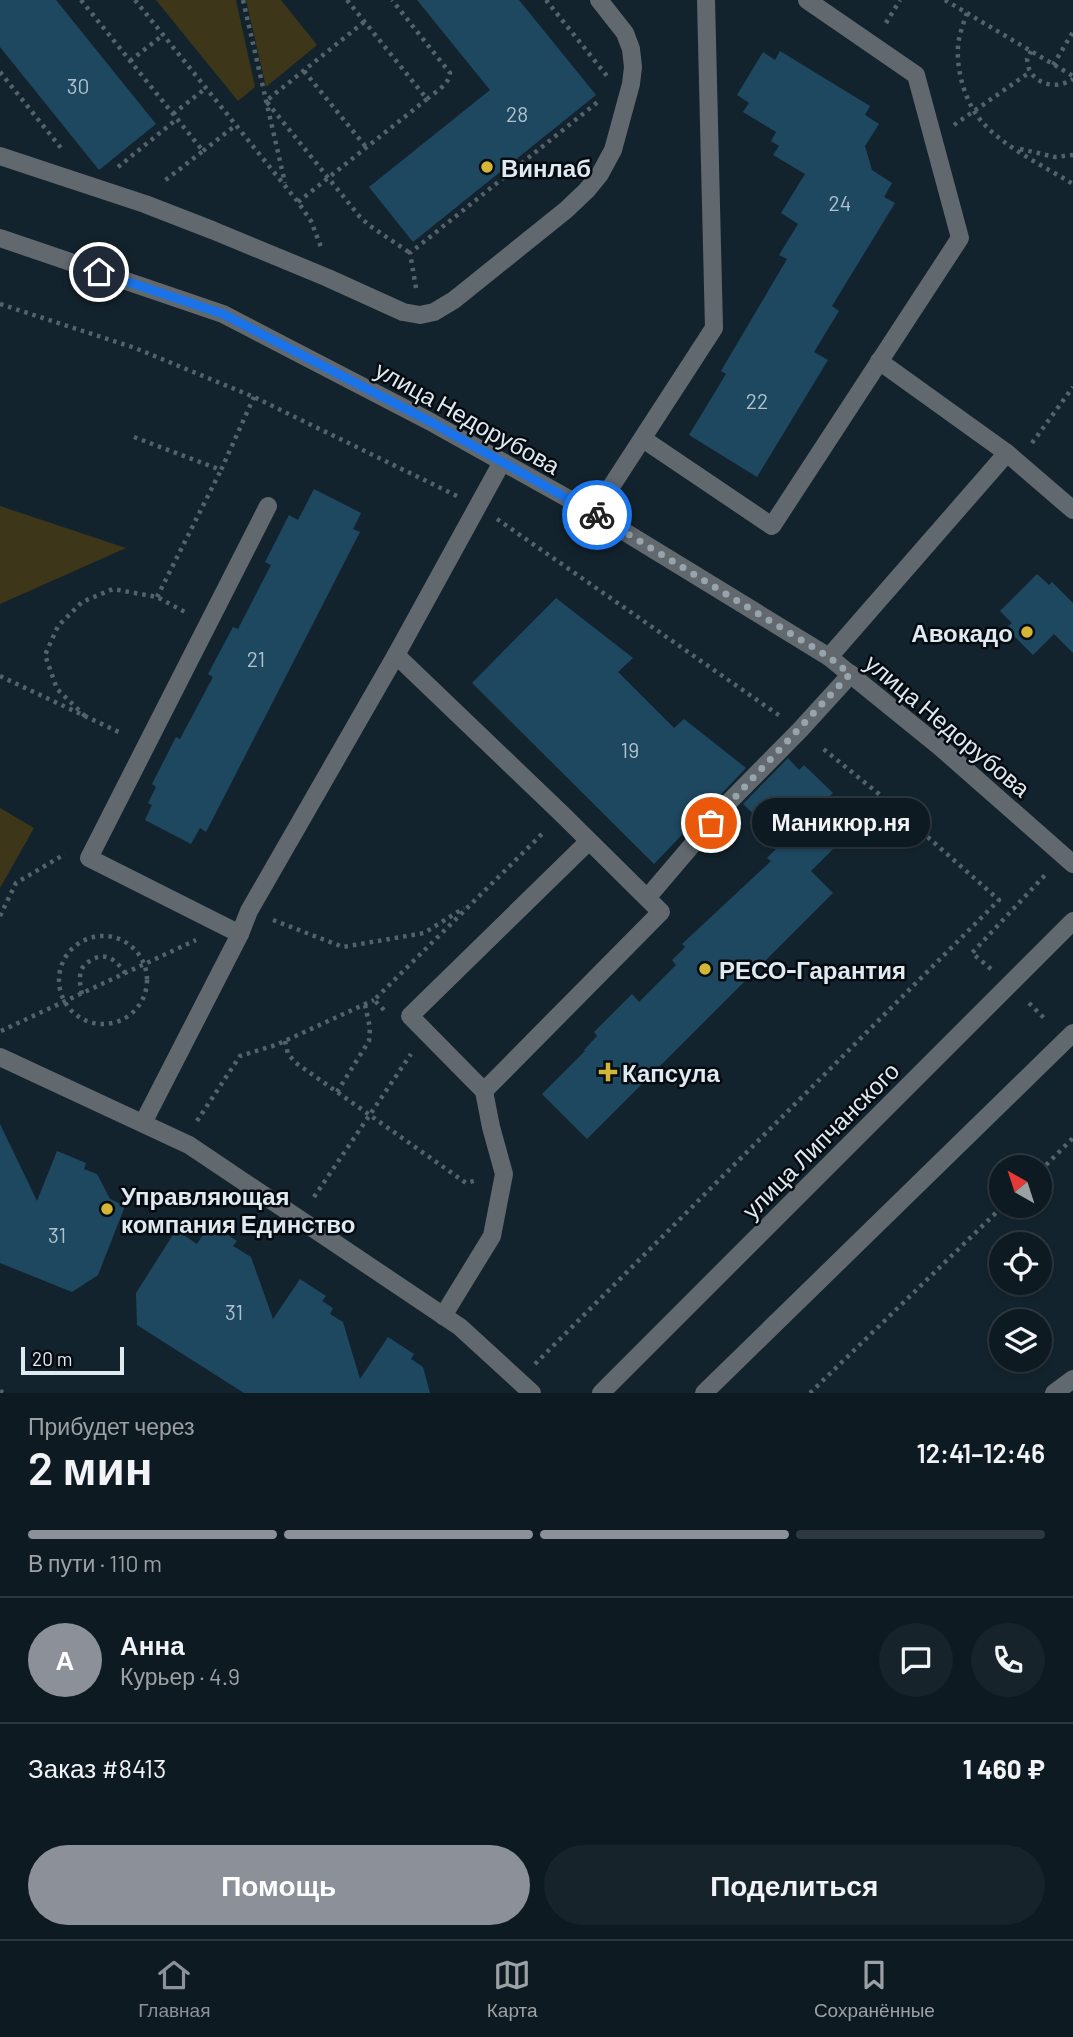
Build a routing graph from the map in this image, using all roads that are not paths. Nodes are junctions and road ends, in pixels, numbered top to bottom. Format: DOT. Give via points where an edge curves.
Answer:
graph roads {
  1 [pos="599,0"];
  2 [pos="706,0"];
  3 [pos="807,0"];
  4 [pos="0,156"];
  5 [pos="0,238"];
  6 [pos="879,361"];
  7 [pos="643,439"];
  8 [pos="1012,458"];
  9 [pos="502,462"];
  10 [pos="268,506"];
  11 [pos="1073,510"];
  12 [pos="594,513"];
  13 [pos="396,655"];
  14 [pos="829,657"];
  15 [pos="850,674"];
  16 [pos="588,842"];
  17 [pos="1068,860"];
  18 [pos="647,898"];
  19 [pos="1073,921"];
  20 [pos="233,930"];
  21 [pos="1073,1032"];
  22 [pos="0,1058"];
  23 [pos="484,1091"];
  24 [pos="143,1123"];
  25 [pos="443,1316"];
  26 [pos="1073,1379"];
  27 [pos="525,1387"];
  28 [pos="601,1393"];
  29 [pos="704,1393"];
  30 [pos="1054,1393"];
  1 -- 4 [label="street" via="625,33 633,67 631,84 621,93 613,150 600,174 566,210 434,312 402,312 212,230"];
  2 -- 7 [label="street" via="714,328"];
  3 -- 6 [label="street" via="916,75 960,238"];
  5 -- 9 [label="street, улица Недорубова" via="223,314"];
  6 -- 7 [label="street" via="772,526"];
  6 -- 8 [label="street"];
  7 -- 12 [label="street"];
  8 -- 11 [label="street"];
  8 -- 14 [label="street"];
  9 -- 12 [label="street, улица Недорубова"];
  9 -- 13 [label="street"];
  10 -- 20 [label="street" via="89,859"];
  12 -- 14 [label="street, улица Недорубова"];
  13 -- 16 [label="street"];
  13 -- 20 [label="street" via="249,911"];
  14 -- 15 [label="street, улица Недорубова"];
  15 -- 17 [label="street, улица Недорубова"];
  15 -- 18 [label="street" via="727,804"];
  16 -- 18 [label="street"];
  16 -- 23 [label="street" via="410,1016"];
  18 -- 23 [label="street" via="661,912"];
  19 -- 28 [label="street, улица Липчанского"];
  20 -- 24 [label="street"];
  21 -- 29 [label="street"];
  22 -- 24 [label="street"];
  23 -- 25 [label="street" via="504,1174 492,1236"];
  24 -- 25 [label="street" via="183,1142"];
  25 -- 27 [label="street"];
  26 -- 30 [label="street"];
}
